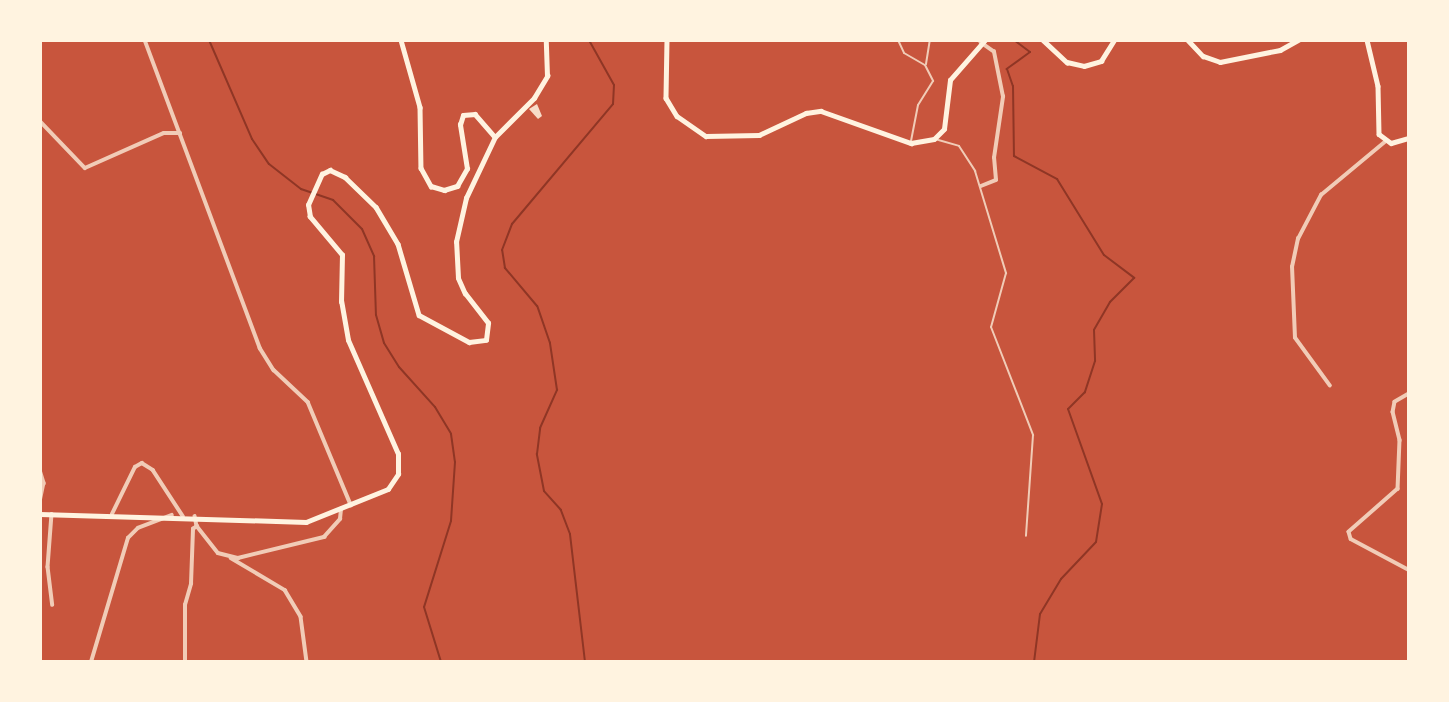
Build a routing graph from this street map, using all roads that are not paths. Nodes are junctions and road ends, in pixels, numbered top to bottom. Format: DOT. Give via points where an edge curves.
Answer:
graph roads {
  1 [pos="145,40"];
  2 [pos="401,40"];
  3 [pos="546,40"];
  4 [pos="667,40"];
  5 [pos="898,40"];
  6 [pos="930,40"];
  7 [pos="1043,40"];
  8 [pos="1114,40"];
  9 [pos="1188,40"];
  10 [pos="1298,40"];
  11 [pos="1367,40"];
  12 [pos="983,42"];
  13 [pos="925,65"];
  14 [pos="40,121"];
  15 [pos="180,133"];
  16 [pos="495,136"];
  17 [pos="1409,138"];
  18 [pos="934,139"];
  19 [pos="1386,142"];
  20 [pos="911,143"];
  21 [pos="981,186"];
  22 [pos="1330,386"];
  23 [pos="1409,394"];
  24 [pos="40,470"];
  25 [pos="40,502"];
  26 [pos="351,505"];
  27 [pos="341,509"];
  28 [pos="40,514"];
  29 [pos="52,514"];
  30 [pos="112,514"];
  31 [pos="172,515"];
  32 [pos="183,516"];
  33 [pos="195,516"];
  34 [pos="197,526"];
  35 [pos="1026,536"];
  36 [pos="231,558"];
  37 [pos="1409,570"];
  38 [pos="53,605"];
  39 [pos="91,662"];
  40 [pos="185,662"];
  41 [pos="307,662"];
  1 -- 15 [label="street"];
  2 -- 16 [label="main road" via="420,107 421,168 431,186 444,190 457,186 467,169 460,125 463,115 475,114"];
  3 -- 16 [label="main road" via="549,65 541,87"];
  4 -- 20 [label="main road" via="666,98 677,116 706,136 759,135 806,113 821,111"];
  5 -- 13 [label="lane" via="904,52"];
  6 -- 13 [label="lane"];
  7 -- 8 [label="main road" via="1067,62 1084,66 1101,61"];
  9 -- 10 [label="main road" via="1203,56 1220,62 1280,50"];
  11 -- 19 [label="main road" via="1378,86 1379,134"];
  12 -- 18 [label="main road" via="950,80 946,122"];
  12 -- 21 [label="street" via="994,52 1003,97 996,180"];
  13 -- 20 [label="lane" via="933,81 918,105"];
  14 -- 15 [label="street" via="85,168 164,133"];
  15 -- 26 [label="street" via="266,361 308,402"];
  16 -- 26 [label="main road" via="466,198 455,256 464,294 488,323 489,335 482,343 469,342 419,315 403,254 376,208 345,177 325,171 308,205 310,218 342,255 341,302 348,340 398,454 394,483 381,494"];
  17 -- 19 [label="main road"];
  18 -- 20 [label="main road"];
  18 -- 21 [label="lane" via="959,146"];
  19 -- 22 [label="street" via="1321,195 1298,239 1292,267 1295,338"];
  21 -- 35 [label="lane" via="1006,273 991,327 1033,435"];
  23 -- 37 [label="street" via="1395,402 1393,412 1400,440 1398,489 1349,532 1351,539"];
  24 -- 25 [label="street"];
  26 -- 27 [label="main road"];
  27 -- 33 [label="main road" via="306,522"];
  27 -- 36 [label="street" via="332,531 315,541"];
  28 -- 29 [label="main road"];
  29 -- 30 [label="main road"];
  29 -- 38 [label="street" via="48,574"];
  30 -- 31 [label="main road"];
  30 -- 32 [label="street" via="135,467 142,463 160,479"];
  31 -- 32 [label="main road"];
  31 -- 39 [label="street" via="138,528 128,538"];
  32 -- 33 [label="main road"];
  33 -- 34 [label="street"];
  34 -- 36 [label="street" via="218,553"];
  34 -- 40 [label="street" via="193,529 191,584 185,605"];
  36 -- 41 [label="street" via="285,590 301,617"];
}
